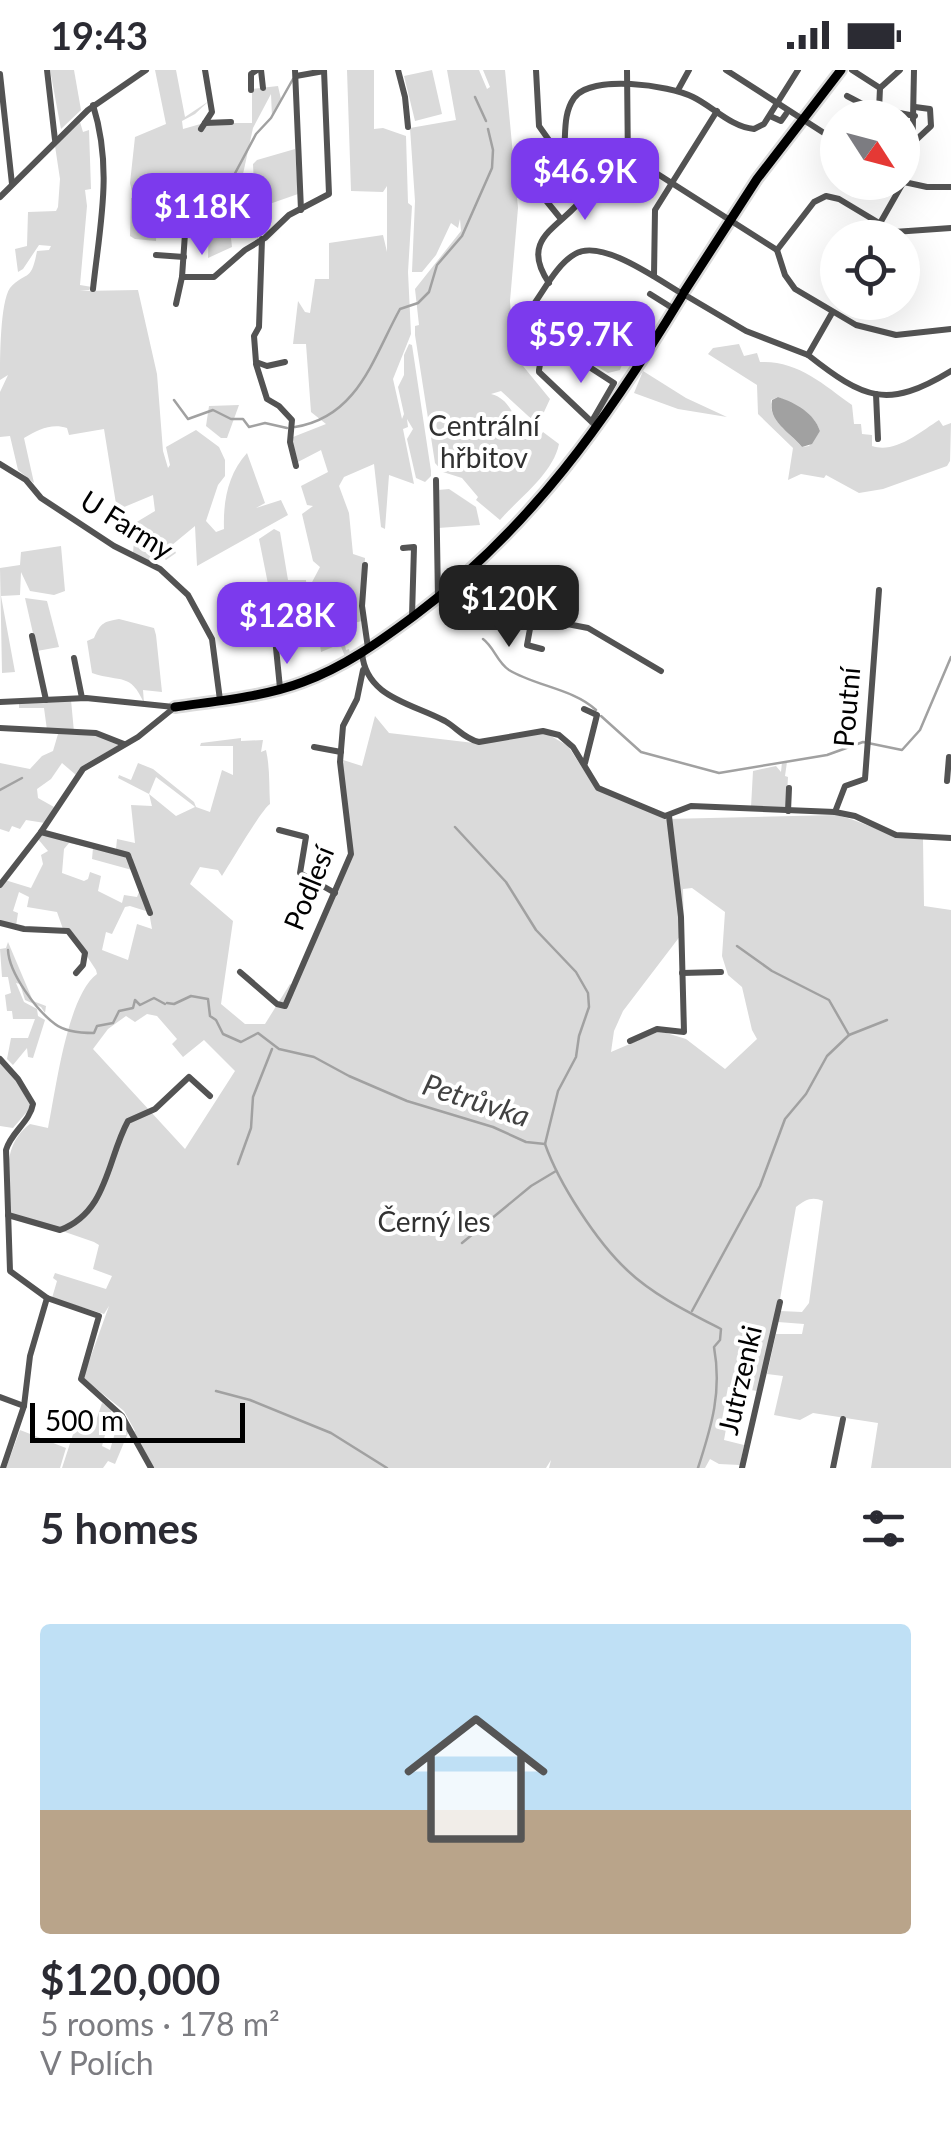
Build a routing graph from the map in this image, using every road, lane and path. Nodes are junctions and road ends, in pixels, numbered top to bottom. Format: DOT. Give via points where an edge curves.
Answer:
graph roads {
  1 [pos="47,70"];
  2 [pos="122,70"];
  3 [pos="146,70"];
  4 [pos="205,70"];
  5 [pos="259,70"];
  6 [pos="324,70"];
  7 [pos="398,70"];
  8 [pos="536,70"];
  9 [pos="627,70"];
  10 [pos="689,70"];
  11 [pos="726,70"];
  12 [pos="798,70"];
  13 [pos="841,70"];
  14 [pos="852,70"];
  15 [pos="900,70"];
  16 [pos="914,70"];
  17 [pos="295,73"];
  18 [pos="0,74"];
  19 [pos="125,84"];
  20 [pos="628,85"];
  21 [pos="263,88"];
  22 [pos="880,88"];
  23 [pos="251,90"];
  24 [pos="678,90"];
  25 [pos="847,96"];
  26 [pos="856,100"];
  27 [pos="879,100"];
  28 [pos="915,100"];
  29 [pos="778,104"];
  30 [pos="94,105"];
  31 [pos="717,111"];
  32 [pos="920,111"];
  33 [pos="786,114"];
  34 [pos="770,116"];
  35 [pos="803,120"];
  36 [pos="231,122"];
  37 [pos="408,127"];
  38 [pos="820,131"];
  39 [pos="920,136"];
  40 [pos="56,141"];
  41 [pos="564,152"];
  42 [pos="586,166"];
  43 [pos="628,166"];
  44 [pos="522,171"];
  45 [pos="671,182"];
  46 [pos="12,184"];
  47 [pos="920,186"];
  48 [pos="951,186"];
  49 [pos="0,198"];
  50 [pos="187,205"];
  51 [pos="300,210"];
  52 [pos="560,219"];
  53 [pos="729,219"];
  54 [pos="872,220"];
  55 [pos="951,228"];
  56 [pos="920,232"];
  57 [pos="262,239"];
  58 [pos="777,250"];
  59 [pos="156,255"];
  60 [pos="184,257"];
  61 [pos="654,276"];
  62 [pos="182,277"];
  63 [pos="549,283"];
  64 [pos="92,289"];
  65 [pos="650,294"];
  66 [pos="683,294"];
  67 [pos="176,304"];
  68 [pos="820,306"];
  69 [pos="532,308"];
  70 [pos="674,309"];
  71 [pos="828,320"];
  72 [pos="850,320"];
  73 [pos="951,328"];
  74 [pos="808,356"];
  75 [pos="256,362"];
  76 [pos="285,362"];
  77 [pos="951,371"];
  78 [pos="876,394"];
  79 [pos="595,424"];
  80 [pos="878,439"];
  81 [pos="0,464"];
  82 [pos="296,466"];
  83 [pos="436,480"];
  84 [pos="403,548"];
  85 [pos="365,565"];
  86 [pos="472,570"];
  87 [pos="878,590"];
  88 [pos="438,598"];
  89 [pos="412,618"];
  90 [pos="532,618"];
  91 [pos="270,629"];
  92 [pos="32,636"];
  93 [pos="542,650"];
  94 [pos="365,651"];
  95 [pos="74,658"];
  96 [pos="364,669"];
  97 [pos="27,670"];
  98 [pos="39,670"];
  99 [pos="661,671"];
  100 [pos="280,688"];
  101 [pos="82,698"];
  102 [pos="46,700"];
  103 [pos="220,700"];
  104 [pos="0,702"];
  105 [pos="169,710"];
  106 [pos="584,710"];
  107 [pos="0,728"];
  108 [pos="124,744"];
  109 [pos="314,748"];
  110 [pos="341,752"];
  111 [pos="936,755"];
  112 [pos="950,757"];
  113 [pos="585,764"];
  114 [pos="947,781"];
  115 [pos="789,788"];
  116 [pos="788,811"];
  117 [pos="835,812"];
  118 [pos="669,816"];
  119 [pos="279,830"];
  120 [pos="41,832"];
  121 [pos="951,838"];
  122 [pos="1,880"];
  123 [pos="335,893"];
  124 [pos="150,913"];
  125 [pos="0,923"];
  126 [pos="240,972"];
  127 [pos="721,972"];
  128 [pos="76,973"];
  129 [pos="682,973"];
  130 [pos="630,1041"];
  131 [pos="0,1059"];
  132 [pos="210,1096"];
  133 [pos="3,1166"];
  134 [pos="8,1215"];
  135 [pos="0,1240"];
  136 [pos="10,1247"];
  137 [pos="46,1298"];
  138 [pos="780,1302"];
  139 [pos="0,1397"];
  140 [pos="24,1406"];
  141 [pos="844,1419"];
  142 [pos="3,1468"];
  143 [pos="151,1468"];
  144 [pos="742,1468"];
  145 [pos="833,1468"];
  1 -- 40 [label="street"];
  2 -- 19 [label="street"];
  3 -- 19 [label="street"];
  4 -- 36 [label="street" via="213,102 203,126"];
  5 -- 21 [label="street"];
  5 -- 23 [label="street" via="250,74"];
  6 -- 17 [label="street"];
  6 -- 51 [label="street" via="330,194"];
  7 -- 37 [label="street"];
  8 -- 41 [label="street" via="538,126"];
  9 -- 20 [label="street"];
  10 -- 24 [label="street"];
  11 -- 29 [label="street"];
  12 -- 29 [label="street"];
  13 -- 35 [label="main road"];
  14 -- 22 [label="street"];
  15 -- 22 [label="street"];
  16 -- 28 [label="street"];
  17 -- 51 [label="street"];
  18 -- 46 [label="street"];
  19 -- 30 [label="street"];
  20 -- 24 [label="street"];
  20 -- 41 [label="street" via="593,86 577,94"];
  20 -- 43 [label="street"];
  22 -- 27 [label="street"];
  24 -- 31 [label="street"];
  25 -- 26 [label="street"];
  29 -- 34 [label="street"];
  29 -- 35 [label="street"];
  30 -- 40 [label="street"];
  30 -- 64 [label="street" via="106,171"];
  31 -- 34 [label="street" via="746,129 760,128"];
  31 -- 45 [label="street"];
  32 -- 39 [label="street" via="929,108 931,126"];
  33 -- 34 [label="street" via="781,121"];
  35 -- 38 [label="street"];
  35 -- 53 [label="main road"];
  40 -- 46 [label="street"];
  41 -- 42 [label="street"];
  42 -- 43 [label="street"];
  42 -- 52 [label="street" via="585,195"];
  43 -- 45 [label="street"];
  44 -- 52 [label="street"];
  45 -- 53 [label="street"];
  45 -- 61 [label="street" via="653,220"];
  46 -- 49 [label="street"];
  47 -- 48 [label="street"];
  50 -- 60 [label="street"];
  51 -- 57 [label="street"];
  52 -- 63 [label="street" via="537,256"];
  53 -- 58 [label="street"];
  53 -- 66 [label="main road"];
  54 -- 58 [label="street" via="822,197"];
  55 -- 56 [label="street"];
  57 -- 62 [label="street" via="214,277"];
  57 -- 75 [label="street"];
  58 -- 68 [label="street" via="788,282"];
  59 -- 60 [label="street"];
  60 -- 62 [label="street"];
  61 -- 63 [label="street" via="592,249 572,255"];
  61 -- 66 [label="street"];
  62 -- 67 [label="street"];
  63 -- 69 [label="street"];
  65 -- 70 [label="street"];
  66 -- 70 [label="main road"];
  66 -- 74 [label="street" via="746,331"];
  70 -- 79 [label="main road"];
  71 -- 74 [label="street"];
  72 -- 73 [label="street" via="882,333"];
  74 -- 78 [label="street" via="853,388"];
  75 -- 76 [label="street"];
  75 -- 82 [label="street" via="267,399 292,420"];
  77 -- 78 [label="street" via="916,390"];
  78 -- 80 [label="street"];
  79 -- 79 [label="street" via="540,372 544,329 552,326 577,359 613,382"];
  79 -- 86 [label="main road" via="544,495"];
  81 -- 103 [label="street, U Farmy" via="40,498 160,569 188,595 212,638"];
  83 -- 88 [label="street"];
  84 -- 89 [label="street" via="414,547"];
  85 -- 94 [label="street"];
  86 -- 88 [label="main road"];
  86 -- 90 [label="street" via="510,588 512,611"];
  87 -- 117 [label="street, Poutní" via="864,779 844,786"];
  88 -- 89 [label="main road"];
  89 -- 94 [label="main road"];
  90 -- 93 [label="street" via="527,645"];
  90 -- 99 [label="street" via="588,628"];
  91 -- 100 [label="street"];
  92 -- 98 [label="street"];
  94 -- 96 [label="street"];
  94 -- 100 [label="main road"];
  95 -- 101 [label="street"];
  96 -- 110 [label="street, Podlesí" via="342,726"];
  96 -- 113 [label="street" via="382,690 470,740 548,732 564,738"];
  97 -- 98 [label="street"];
  98 -- 102 [label="street"];
  100 -- 103 [label="main road"];
  101 -- 102 [label="street"];
  101 -- 105 [label="street"];
  102 -- 104 [label="street"];
  103 -- 105 [label="main road"];
  105 -- 108 [label="street"];
  106 -- 113 [label="street" via="598,715"];
  107 -- 108 [label="street" via="96,733"];
  108 -- 120 [label="street" via="83,769"];
  109 -- 110 [label="street"];
  110 -- 123 [label="street, Podlesí" via="352,847"];
  111 -- 112 [label="street"];
  112 -- 114 [label="street"];
  113 -- 118 [label="street" via="598,788"];
  115 -- 116 [label="street"];
  116 -- 117 [label="street"];
  116 -- 118 [label="street" via="691,806"];
  117 -- 121 [label="street" via="896,834"];
  118 -- 129 [label="street"];
  119 -- 123 [label="street" via="306,838 300,874"];
  120 -- 122 [label="street"];
  120 -- 124 [label="street" via="128,855"];
  123 -- 126 [label="street, Podlesí" via="285,1006"];
  125 -- 128 [label="street" via="68,931 84,954"];
  127 -- 129 [label="street"];
  129 -- 130 [label="street" via="684,1032 657,1029"];
  131 -- 133 [label="street" via="33,1108 10,1138"];
  132 -- 134 [label="street" via="189,1077 155,1109 128,1121 103,1190 67,1228"];
  133 -- 134 [label="street"];
  134 -- 136 [label="street"];
  135 -- 136 [label="street"];
  136 -- 137 [label="street" via="12,1275"];
  137 -- 140 [label="street"];
  137 -- 143 [label="street" via="99,1316 81,1379 122,1416"];
  138 -- 144 [label="street, Jutrzenki"];
  139 -- 140 [label="street"];
  140 -- 142 [label="street"];
  141 -- 145 [label="street"];
}
